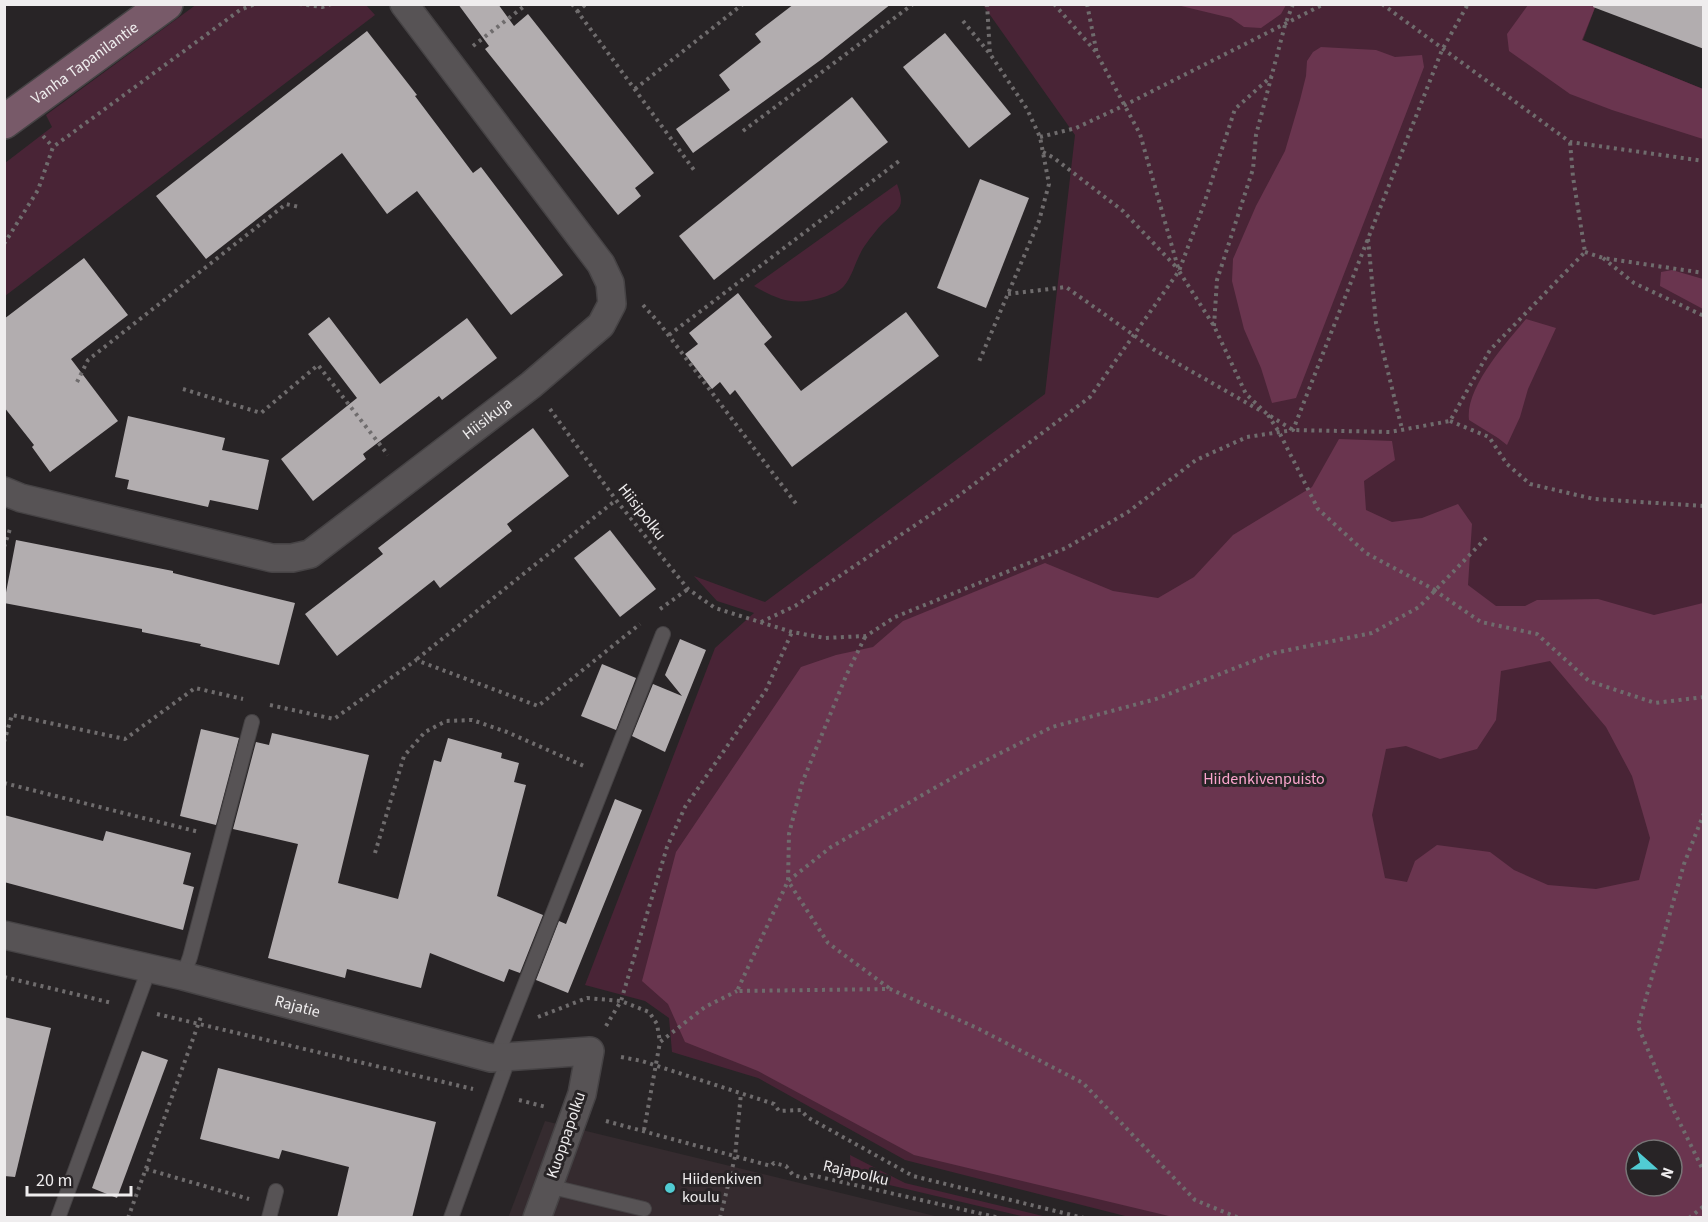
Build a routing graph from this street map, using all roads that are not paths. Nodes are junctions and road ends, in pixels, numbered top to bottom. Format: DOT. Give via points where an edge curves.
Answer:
graph roads {
  1 [pos="166,4"];
  2 [pos="404,4"];
  3 [pos="4,122"];
  4 [pos="4,491"];
  5 [pos="663,634"];
  6 [pos="252,722"];
  7 [pos="4,935"];
  8 [pos="149,969"];
  9 [pos="183,976"];
  10 [pos="590,1051"];
  11 [pos="503,1057"];
  12 [pos="548,1186"];
  13 [pos="276,1191"];
  14 [pos="644,1209"];
  15 [pos="271,1212"];
  16 [pos="58,1218"];
  17 [pos="451,1218"];
  18 [pos="537,1218"];
  1 -- 3 [label="street, Vanha Tapanilantie"];
  2 -- 4 [label="street, Hiisikuja" via="597,257 610,283 612,304 601,325 531,385 310,554 272,558"];
  5 -- 11 [label="lane" via="606,776"];
  6 -- 9 [label="lane"];
  7 -- 8 [label="street, Rajatie"];
  8 -- 9 [label="street, Rajatie"];
  8 -- 16 [label="lane"];
  9 -- 11 [label="street, Rajatie" via="480,1055"];
  10 -- 11 [label="street, Rajatie"];
  10 -- 12 [label="street, Kuoppapolku" via="582,1094"];
  11 -- 17 [label="lane" via="496,1095"];
  12 -- 14 [label="lane"];
  12 -- 18 [label="street, Kuoppapolku"];
  13 -- 15 [label="lane"];
}
